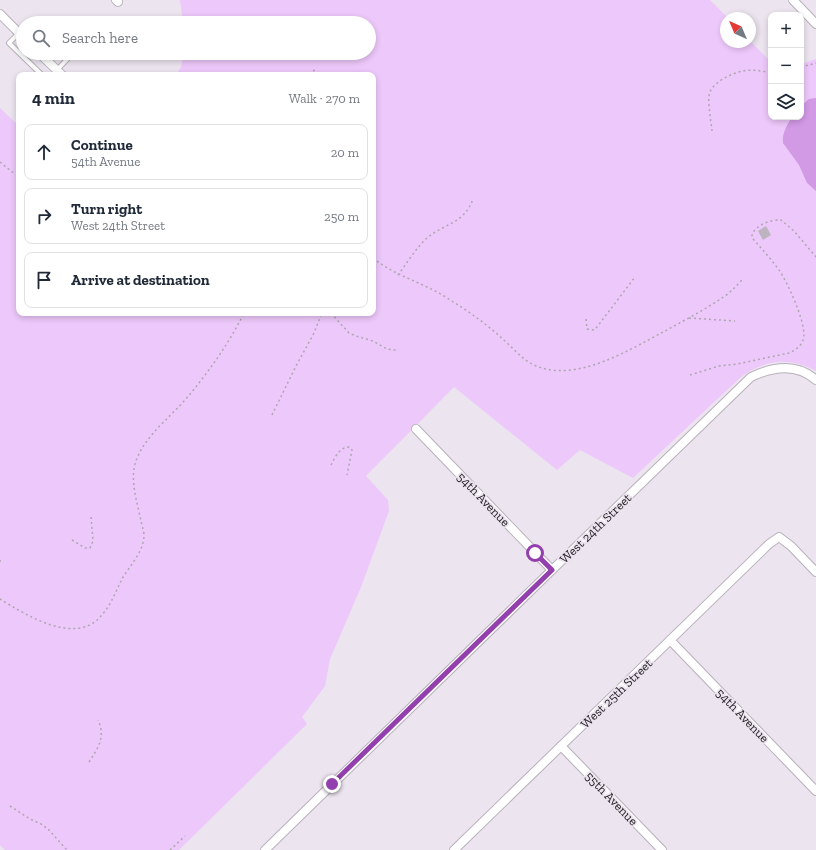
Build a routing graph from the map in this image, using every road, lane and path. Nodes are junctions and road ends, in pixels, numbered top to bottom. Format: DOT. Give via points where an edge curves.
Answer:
graph roads {
  1 [pos="793,0"];
  2 [pos="0,14"];
  3 [pos="816,24"];
  4 [pos="16,30"];
  5 [pos="16,38"];
  6 [pos="16,50"];
  7 [pos="27,60"];
  8 [pos="47,60"];
  9 [pos="68,60"];
  10 [pos="816,63"];
  11 [pos="804,66"];
  12 [pos="316,68"];
  13 [pos="39,72"];
  14 [pos="59,72"];
  15 [pos="313,72"];
  16 [pos="768,72"];
  17 [pos="712,130"];
  18 [pos="0,162"];
  19 [pos="16,173"];
  20 [pos="473,199"];
  21 [pos="816,257"];
  22 [pos="376,260"];
  23 [pos="398,275"];
  24 [pos="635,277"];
  25 [pos="743,279"];
  26 [pos="242,316"];
  27 [pos="321,316"];
  28 [pos="334,316"];
  29 [pos="687,318"];
  30 [pos="586,319"];
  31 [pos="735,321"];
  32 [pos="396,350"];
  33 [pos="690,375"];
  34 [pos="816,380"];
  35 [pos="272,415"];
  36 [pos="416,429"];
  37 [pos="331,465"];
  38 [pos="347,475"];
  39 [pos="91,516"];
  40 [pos="72,540"];
  41 [pos="0,560"];
  42 [pos="0,565"];
  43 [pos="552,570"];
  44 [pos="816,572"];
  45 [pos="0,599"];
  46 [pos="670,640"];
  47 [pos="98,720"];
  48 [pos="561,746"];
  49 [pos="89,762"];
  50 [pos="816,791"];
  51 [pos="10,806"];
  52 [pos="185,836"];
  53 [pos="66,850"];
  54 [pos="170,850"];
  55 [pos="264,850"];
  56 [pos="454,850"];
  57 [pos="662,850"];
  1 -- 3 [label="street"];
  2 -- 4 [label="street"];
  5 -- 6 [label="lane" via="9,43"];
  7 -- 13 [label="lane"];
  8 -- 14 [label="street"];
  9 -- 14 [label="lane"];
  10 -- 11 [label="path"];
  12 -- 15 [label="path"];
  16 -- 17 [label="path" via="744,71 716,85 709,95"];
  18 -- 19 [label="path"];
  20 -- 23 [label="path" via="464,215 421,244"];
  21 -- 33 [label="path" via="781,220 770,221 754,230 753,239 788,285 800,318 803,340 800,346 789,353 720,366"];
  22 -- 23 [label="path"];
  23 -- 29 [label="path" via="442,294 485,325 533,365 551,370 581,368 621,355"];
  24 -- 30 [label="path" via="594,330 587,329"];
  25 -- 29 [label="path" via="726,295"];
  26 -- 45 [label="path" via="208,372 142,447 137,457 133,476 144,535 142,545 101,616 91,625 65,628 34,618"];
  27 -- 35 [label="path"];
  28 -- 32 [label="path" via="349,333 387,349"];
  29 -- 31 [label="path"];
  34 -- 43 [label="street, West 24th Street" via="793,368 778,367 751,377"];
  36 -- 43 [label="street, 54th Avenue"];
  37 -- 38 [label="path" via="340,451 349,447 352,450"];
  39 -- 40 [label="path" via="93,541 90,548 85,548"];
  41 -- 42 [label="path"];
  43 -- 55 [label="street, West 24th Street"];
  44 -- 46 [label="street, West 25th Street" via="779,537"];
  46 -- 48 [label="street, West 25th Street"];
  46 -- 50 [label="street, 54th Avenue"];
  47 -- 49 [label="path" via="102,735"];
  48 -- 56 [label="street, West 25th Street"];
  48 -- 57 [label="street, 55th Avenue"];
  51 -- 53 [label="path" via="45,827"];
  52 -- 54 [label="path"];
}
